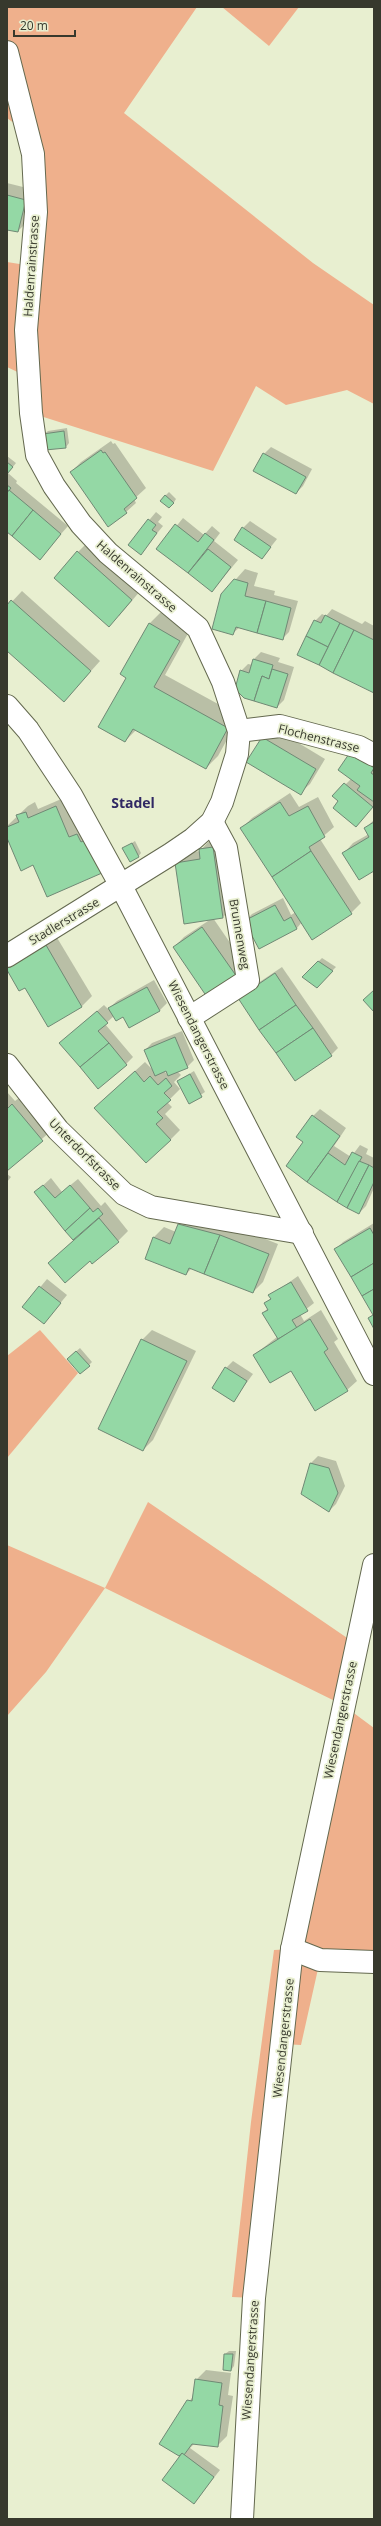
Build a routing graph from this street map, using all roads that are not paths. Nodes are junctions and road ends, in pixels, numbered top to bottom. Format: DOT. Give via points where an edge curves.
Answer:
graph roads {
  1 [pos="7,52"];
  2 [pos="7,706"];
  3 [pos="239,730"];
  4 [pos="374,755"];
  5 [pos="212,822"];
  6 [pos="121,886"];
  7 [pos="7,956"];
  8 [pos="189,1018"];
  9 [pos="7,1065"];
  10 [pos="302,1233"];
  11 [pos="374,1374"];
  12 [pos="374,1564"];
  13 [pos="292,1949"];
  14 [pos="374,1962"];
  15 [pos="242,2519"];
  1 -- 3 [label="street, Haldenrainstrasse" via="33,154 36,212 26,330 31,413 37,455 54,486 81,524 108,553 198,628 224,682"];
  2 -- 6 [label="street, Wiesendangerstrasse" via="28,730 71,795"];
  3 -- 4 [label="street, Flochenstrasse" via="280,726 359,747"];
  3 -- 5 [label="street, Haldenrainstrasse" via="237,754 222,802"];
  5 -- 6 [label="street, Haldenrainstrasse" via="193,839"];
  5 -- 8 [label="street, Brunnenweg" via="226,848 248,980"];
  6 -- 7 [label="street, Stadlerstrasse"];
  6 -- 8 [label="street, Wiesendangerstrasse"];
  8 -- 10 [label="street, Wiesendangerstrasse"];
  9 -- 10 [label="street, Unterdorfstrasse" via="58,1130 124,1194 151,1207"];
  10 -- 11 [label="street, Wiesendangerstrasse"];
  12 -- 13 [label="street, Wiesendangerstrasse"];
  13 -- 14 [label="street" via="320,1960"];
  13 -- 15 [label="street, Wiesendangerstrasse" via="254,2298"];
}
